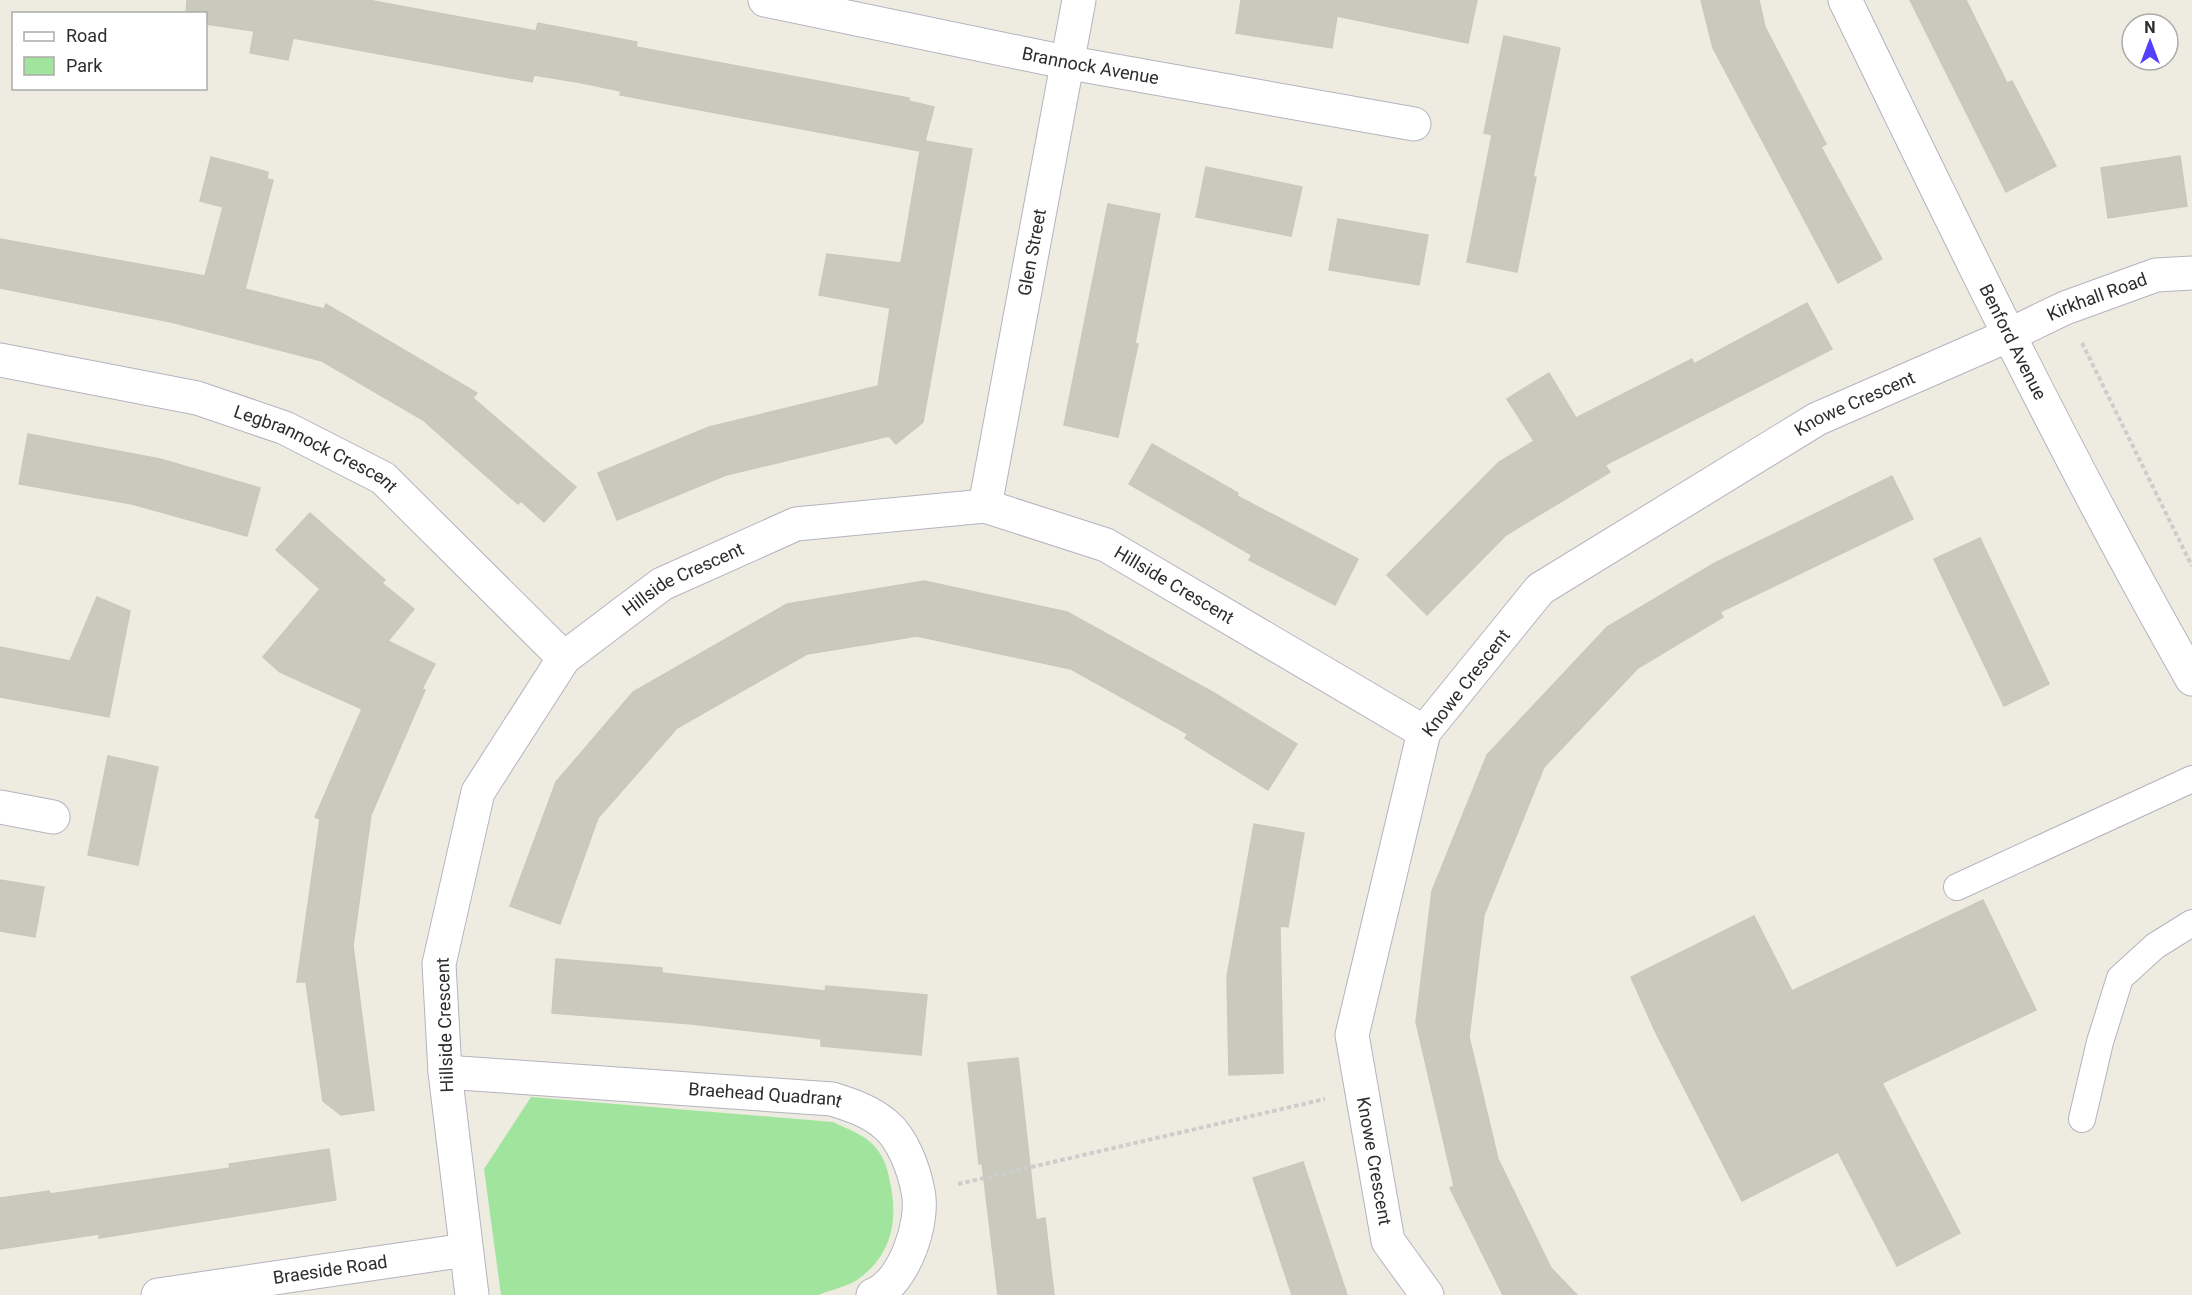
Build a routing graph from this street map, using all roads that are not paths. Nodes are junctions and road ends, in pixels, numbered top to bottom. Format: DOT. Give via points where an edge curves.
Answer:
graph roads {
  1 [pos="765,0"];
  2 [pos="1078,0"];
  3 [pos="1845,0"];
  4 [pos="1065,62"];
  5 [pos="1414,124"];
  6 [pos="2192,273"];
  7 [pos="2007,336"];
  8 [pos="0,360"];
  9 [pos="985,506"];
  10 [pos="564,658"];
  11 [pos="2192,679"];
  12 [pos="1424,732"];
  13 [pos="2192,779"];
  14 [pos="0,807"];
  15 [pos="53,817"];
  16 [pos="1956,887"];
  17 [pos="2192,923"];
  18 [pos="445,1072"];
  19 [pos="2082,1119"];
  20 [pos="466,1250"];
  21 [pos="158,1295"];
  22 [pos="472,1295"];
  23 [pos="873,1295"];
  24 [pos="1427,1295"];
  1 -- 4 [label="street, Brannock Avenue"];
  2 -- 4 [label="street, Glen Street"];
  3 -- 7 [label="street, Benford Avenue"];
  4 -- 5 [label="street, Brannock Avenue"];
  4 -- 9 [label="street, Glen Street"];
  6 -- 7 [label="street, Kirkhall Road" via="2156,275 2064,308"];
  7 -- 11 [label="street, Benford Avenue"];
  7 -- 12 [label="street, Knowe Crescent" via="1817,419 1540,589"];
  8 -- 10 [label="street, Legbrannock Crescent" via="197,398 285,428 383,478"];
  9 -- 10 [label="street, Hillside Crescent" via="796,524 662,584"];
  9 -- 12 [label="street, Hillside Crescent" via="1106,545"];
  10 -- 18 [label="street, Hillside Crescent" via="478,792 439,964"];
  12 -- 24 [label="street, Knowe Crescent" via="1352,1035 1388,1241"];
  13 -- 16 [label="lane"];
  14 -- 15 [label="street"];
  17 -- 19 [label="lane" via="2156,946 2120,978"];
  18 -- 20 [label="street, Hillside Crescent"];
  18 -- 23 [label="street, Braehead Quadrant" via="832,1099 861,1109 887,1126 904,1150 919,1192 915,1238 902,1267 882,1292"];
  20 -- 21 [label="street, Braeside Road"];
  20 -- 22 [label="street, Hillside Crescent"];
}
